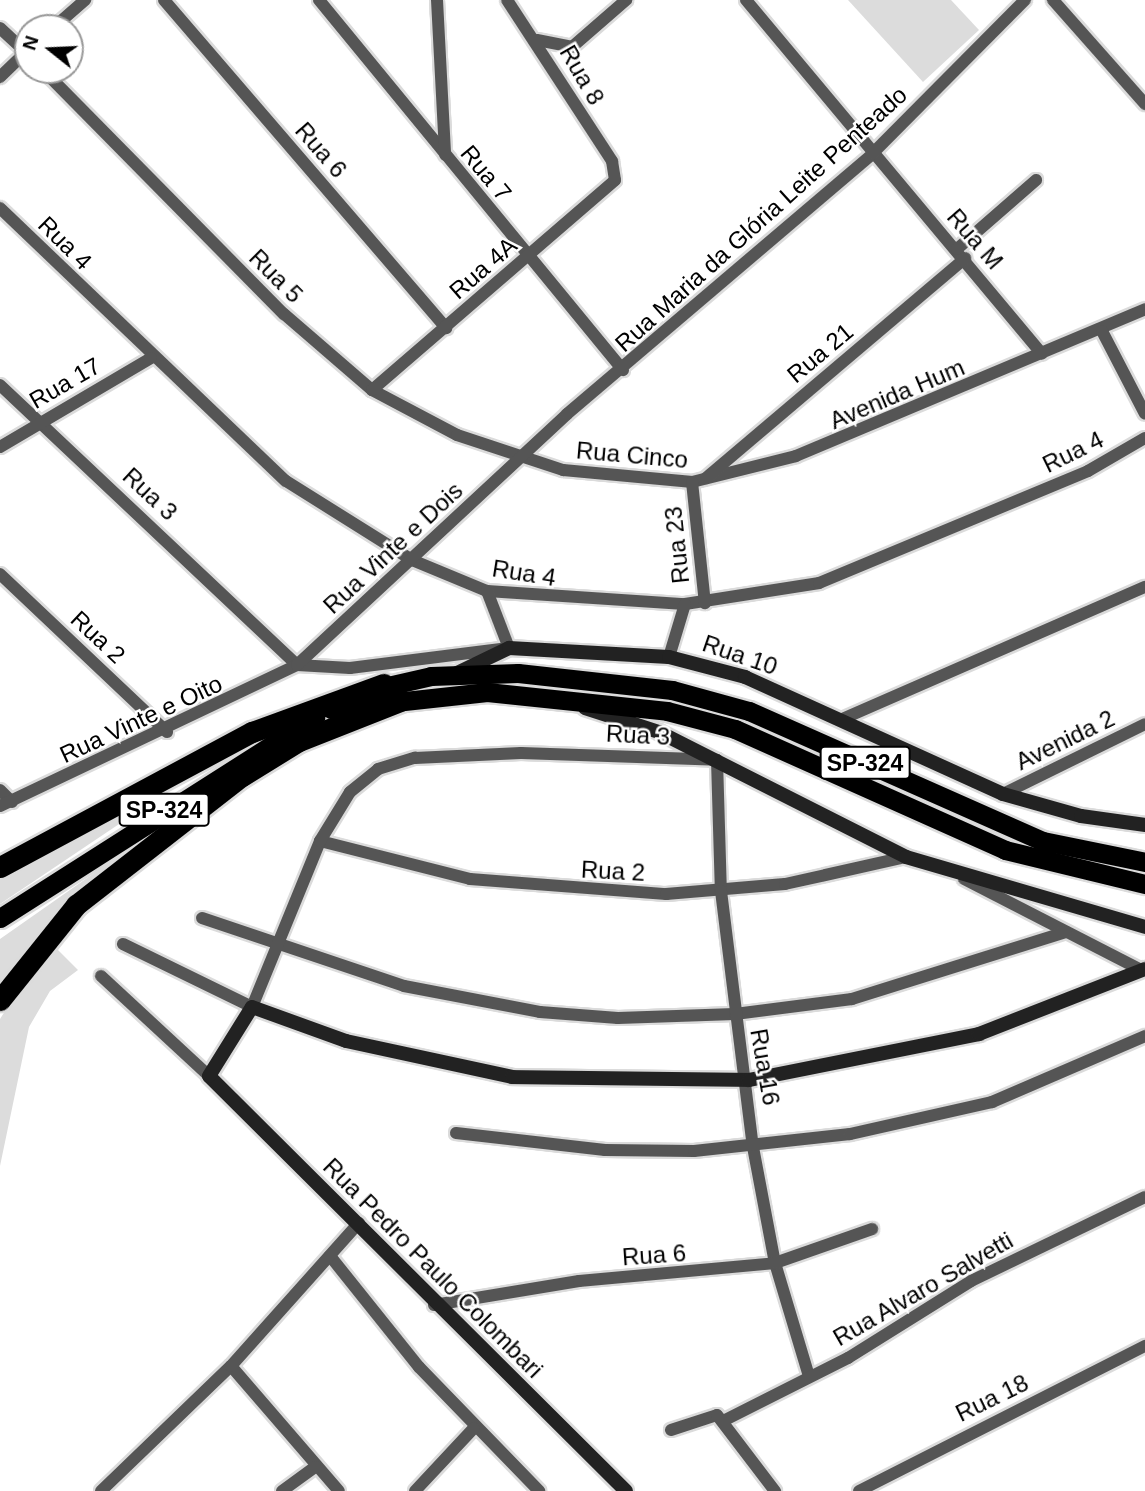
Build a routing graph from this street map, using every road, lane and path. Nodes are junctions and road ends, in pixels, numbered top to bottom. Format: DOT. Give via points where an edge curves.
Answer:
graph roads {
  1 [pos="85,0"];
  2 [pos="164,0"];
  3 [pos="320,0"];
  4 [pos="438,0"];
  5 [pos="507,0"];
  6 [pos="626,0"];
  7 [pos="746,0"];
  8 [pos="1025,0"];
  9 [pos="1053,0"];
  10 [pos="69,14"];
  11 [pos="0,28"];
  12 [pos="14,40"];
  13 [pos="537,40"];
  14 [pos="14,64"];
  15 [pos="0,77"];
  16 [pos="57,84"];
  17 [pos="1145,104"];
  18 [pos="872,154"];
  19 [pos="445,155"];
  20 [pos="615,174"];
  21 [pos="1036,180"];
  22 [pos="0,208"];
  23 [pos="961,254"];
  24 [pos="529,257"];
  25 [pos="1145,309"];
  26 [pos="446,328"];
  27 [pos="1102,331"];
  28 [pos="1042,354"];
  29 [pos="151,358"];
  30 [pos="623,370"];
  31 [pos="0,385"];
  32 [pos="372,390"];
  33 [pos="1145,414"];
  34 [pos="40,421"];
  35 [pos="1145,438"];
  36 [pos="0,447"];
  37 [pos="517,460"];
  38 [pos="697,481"];
  39 [pos="412,560"];
  40 [pos="0,573"];
  41 [pos="1145,587"];
  42 [pos="487,591"];
  43 [pos="705,603"];
  44 [pos="685,604"];
  45 [pos="509,648"];
  46 [pos="669,657"];
  47 [pos="298,666"];
  48 [pos="453,675"];
  49 [pos="383,684"];
  50 [pos="541,694"];
  51 [pos="400,701"];
  52 [pos="331,709"];
  53 [pos="840,720"];
  54 [pos="1145,724"];
  55 [pos="167,732"];
  56 [pos="717,760"];
  57 [pos="0,790"];
  58 [pos="1003,794"];
  59 [pos="6,804"];
  60 [pos="1145,825"];
  61 [pos="320,841"];
  62 [pos="906,857"];
  63 [pos="1145,862"];
  64 [pos="0,867"];
  65 [pos="964,879"];
  66 [pos="1145,884"];
  67 [pos="720,891"];
  68 [pos="0,918"];
  69 [pos="202,918"];
  70 [pos="1145,927"];
  71 [pos="1066,932"];
  72 [pos="123,944"];
  73 [pos="277,946"];
  74 [pos="1143,970"];
  75 [pos="101,976"];
  76 [pos="0,1000"];
  77 [pos="252,1007"];
  78 [pos="735,1014"];
  79 [pos="1145,1036"];
  80 [pos="209,1076"];
  81 [pos="749,1080"];
  82 [pos="456,1133"];
  83 [pos="753,1147"];
  84 [pos="1145,1197"];
  85 [pos="359,1223"];
  86 [pos="872,1229"];
  87 [pos="330,1256"];
  88 [pos="775,1263"];
  89 [pos="434,1306"];
  90 [pos="1145,1346"];
  91 [pos="231,1366"];
  92 [pos="809,1376"];
  93 [pos="725,1420"];
  94 [pos="474,1428"];
  95 [pos="671,1430"];
  96 [pos="315,1467"];
  97 [pos="101,1491"];
  98 [pos="282,1491"];
  99 [pos="339,1491"];
  100 [pos="415,1491"];
  101 [pos="538,1491"];
  102 [pos="626,1491"];
  103 [pos="775,1491"];
  104 [pos="859,1491"];
  1 -- 10 [label="street"];
  2 -- 26 [label="street, Rua 6"];
  3 -- 19 [label="street, Rua 7"];
  4 -- 19 [label="street"];
  5 -- 13 [label="street, Rua 8"];
  6 -- 13 [label="street" via="572,47"];
  7 -- 18 [label="street"];
  8 -- 18 [label="street, Rua Maria da Glória Leite Penteado"];
  9 -- 17 [label="street"];
  11 -- 12 [label="street"];
  13 -- 20 [label="street, Rua 8"];
  14 -- 15 [label="street"];
  16 -- 32 [label="street, Rua 5" via="284,314"];
  18 -- 23 [label="street, Rua M"];
  18 -- 30 [label="street, Rua Maria da Glória Leite Penteado"];
  19 -- 24 [label="street, Rua 7"];
  20 -- 24 [label="street, Rua 4A"];
  21 -- 23 [label="street, Rua 21"];
  22 -- 29 [label="street, Rua 4"];
  23 -- 28 [label="street, Rua M"];
  23 -- 38 [label="street, Rua 21"];
  24 -- 26 [label="street, Rua 4A"];
  24 -- 30 [label="street, Rua 7"];
  25 -- 27 [label="street, Avenida Hum"];
  26 -- 32 [label="street, Rua 4A"];
  27 -- 28 [label="street, Avenida Hum"];
  27 -- 33 [label="street"];
  28 -- 38 [label="street, Avenida Hum" via="852,437"];
  29 -- 34 [label="street, Rua 17"];
  29 -- 39 [label="street, Rua 4" via="286,481"];
  30 -- 37 [label="street, Rua Maria da Glória Leite Penteado"];
  31 -- 34 [label="street, Rua 3"];
  32 -- 37 [label="street, Rua 5"];
  34 -- 36 [label="street, Rua 17"];
  34 -- 47 [label="street, Rua 3"];
  35 -- 43 [label="street, Rua 4" via="1088,471 836,577"];
  37 -- 38 [label="street, Rua Cinco" via="603,478"];
  37 -- 39 [label="street, Rua Vinte e Dois"];
  38 -- 43 [label="street, Rua 23"];
  39 -- 42 [label="street, Rua 4"];
  39 -- 47 [label="street, Rua Vinte e Dois"];
  40 -- 55 [label="street, Rua 2"];
  41 -- 53 [label="street"];
  42 -- 44 [label="street, Rua 4"];
  42 -- 45 [label="street"];
  43 -- 44 [label="street, Rua 4"];
  44 -- 46 [label="street"];
  45 -- 46 [label="main road, Rua 10 / SP-324" via="581,647"];
  45 -- 47 [label="street, Rua 10" via="350,668"];
  45 -- 48 [label="main road"];
  46 -- 53 [label="main road, Rua 10 / SP-324" via="744,677"];
  47 -- 55 [label="street, Rua Vinte e Oito"];
  48 -- 49 [label="highway, SP-324"];
  48 -- 63 [label="highway, SP-324" via="581,676 717,700 1043,841"];
  49 -- 52 [label="highway, SP-324"];
  49 -- 64 [label="highway" via="252,732"];
  50 -- 51 [label="highway, SP-324" via="487,692"];
  50 -- 56 [label="main road" via="659,732"];
  50 -- 66 [label="highway, SP-324" via="622,703 735,730 1005,850"];
  51 -- 52 [label="highway, SP-324"];
  51 -- 76 [label="highway" via="299,741 242,776 75,905"];
  52 -- 68 [label="highway, SP-324" via="253,752"];
  53 -- 58 [label="main road, Rua 10 / SP-324"];
  54 -- 58 [label="street, Avenida 2"];
  55 -- 59 [label="street, Rua Vinte e Oito"];
  56 -- 61 [label="street, Rua 3" via="521,752 393,763 350,792"];
  56 -- 62 [label="main road, Rua 3"];
  56 -- 67 [label="street, Rua 16"];
  57 -- 59 [label="street"];
  58 -- 60 [label="main road, Rua 10 / SP-324" via="1081,816"];
  61 -- 67 [label="street, Rua 2" via="470,879 543,888"];
  61 -- 73 [label="street, Rua 3"];
  62 -- 65 [label="main road, Rua 3"];
  62 -- 67 [label="street, Rua 2"];
  65 -- 70 [label="main road"];
  65 -- 71 [label="street, Rua 3"];
  67 -- 78 [label="street, Rua 16"];
  69 -- 73 [label="street"];
  71 -- 74 [label="street, Rua 3"];
  71 -- 78 [label="street" via="905,987"];
  72 -- 77 [label="street"];
  73 -- 77 [label="street, Rua 3"];
  73 -- 78 [label="street" via="404,986 551,1014"];
  74 -- 81 [label="main road" via="979,1034"];
  75 -- 80 [label="street"];
  77 -- 80 [label="main road"];
  77 -- 81 [label="main road" via="346,1041 512,1077"];
  78 -- 81 [label="street, Rua 16"];
  79 -- 83 [label="street" via="992,1102 850,1134"];
  80 -- 85 [label="main road, Rua Pedro Paulo Colombari"];
  81 -- 83 [label="street, Rua 16"];
  82 -- 83 [label="street" via="605,1150"];
  83 -- 88 [label="street, Rua 16"];
  84 -- 92 [label="street, Rua Alvaro Salvetti" via="971,1281"];
  85 -- 87 [label="street"];
  85 -- 89 [label="main road, Rua Pedro Paulo Colombari"];
  86 -- 88 [label="street, Rua 6"];
  87 -- 91 [label="street"];
  87 -- 94 [label="street"];
  88 -- 89 [label="street, Rua 6" via="568,1283"];
  88 -- 92 [label="street, Rua 16"];
  89 -- 102 [label="main road, Rua Pedro Paulo Colombari"];
  90 -- 104 [label="street, Rua 18"];
  91 -- 96 [label="street"];
  91 -- 97 [label="street"];
  92 -- 93 [label="street, Rua Alvaro Salvetti"];
  93 -- 95 [label="street" via="709,1415"];
  93 -- 103 [label="street" via="747,1460"];
  94 -- 100 [label="street"];
  94 -- 101 [label="street"];
  96 -- 98 [label="street"];
  96 -- 99 [label="street"];
}
